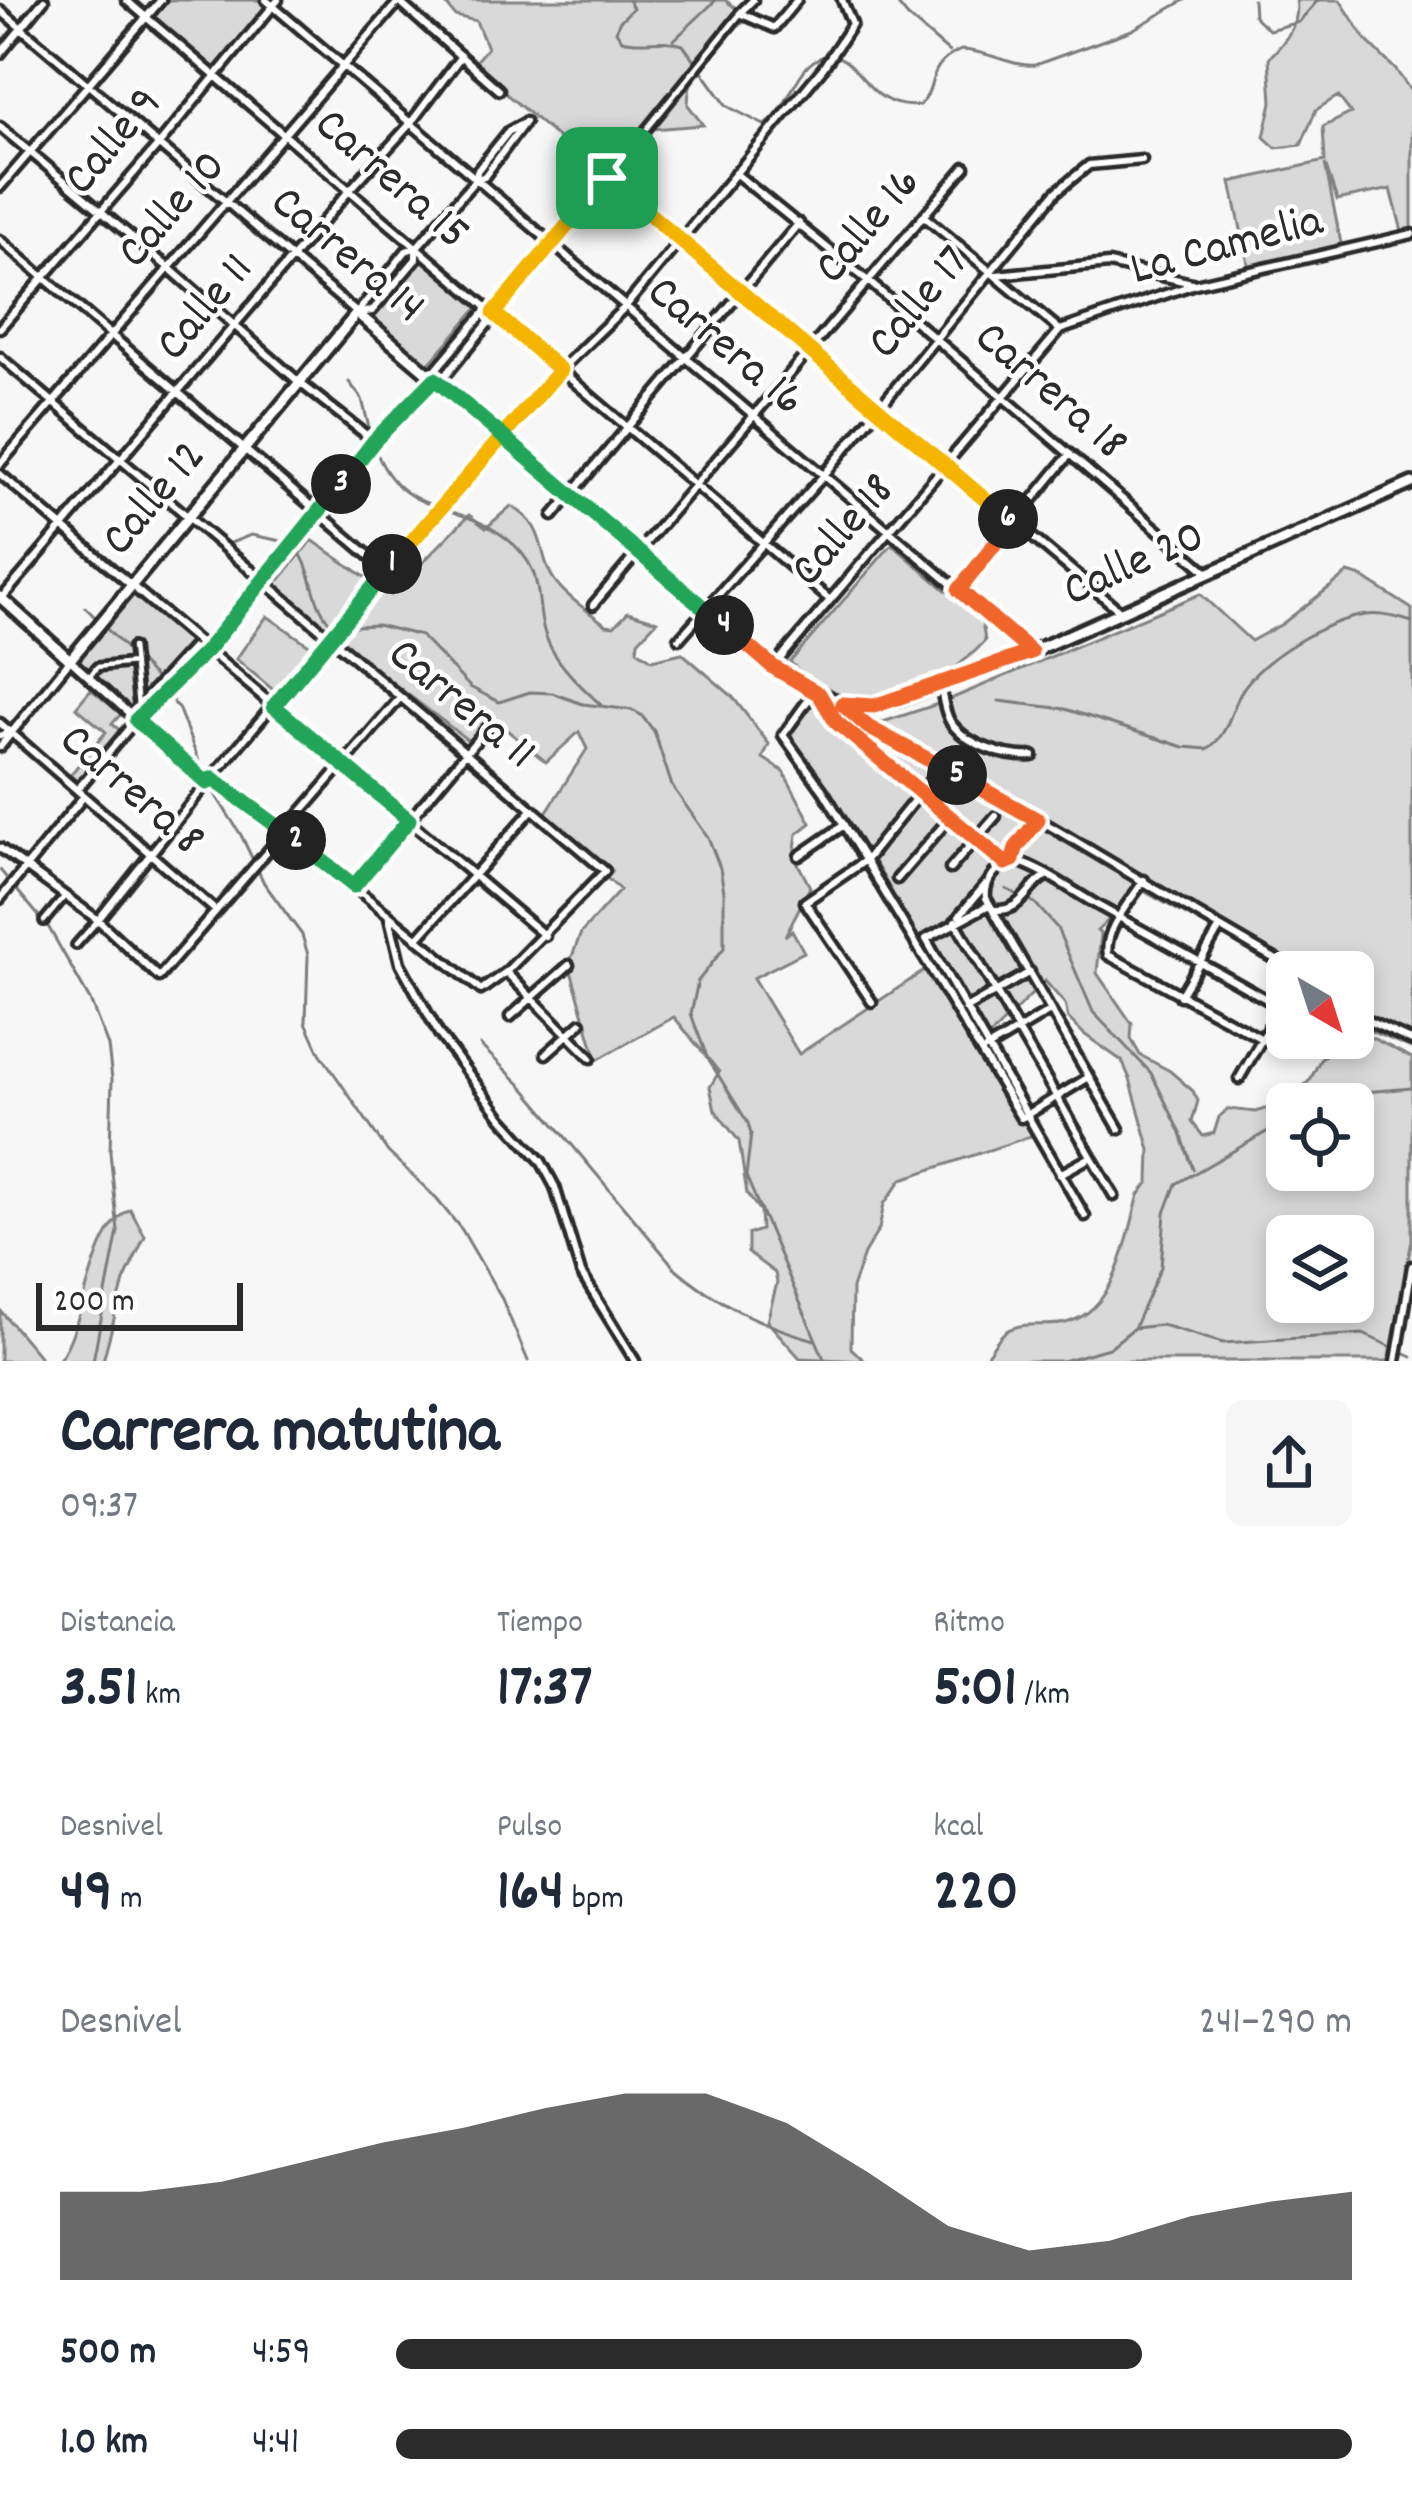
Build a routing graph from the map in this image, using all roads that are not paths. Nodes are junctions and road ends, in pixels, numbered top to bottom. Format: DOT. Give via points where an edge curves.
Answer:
graph roads {
  1 [pos="44,0"];
  2 [pos="126,0"];
  3 [pos="161,0"];
  4 [pos="753,0"];
  5 [pos="797,0"];
  6 [pos="843,0"];
  7 [pos="399,1"];
  8 [pos="272,2"];
  9 [pos="0,10"];
  10 [pos="740,13"];
  11 [pos="146,17"];
  12 [pos="22,28"];
  13 [pos="0,54"];
  14 [pos="461,56"];
  15 [pos="345,67"];
  16 [pos="214,75"];
  17 [pos="87,85"];
  18 [pos="499,90"];
  19 [pos="410,124"];
  20 [pos="0,127"];
  21 [pos="284,133"];
  22 [pos="160,143"];
  23 [pos="29,152"];
  24 [pos="1142,160"];
  25 [pos="964,167"];
  26 [pos="735,172"];
  27 [pos="607,178"];
  28 [pos="476,179"];
  29 [pos="0,188"];
  30 [pos="348,192"];
  31 [pos="225,201"];
  32 [pos="101,210"];
  33 [pos="923,216"];
  34 [pos="799,223"];
  35 [pos="1412,234"];
  36 [pos="678,238"];
  37 [pos="0,240"];
  38 [pos="550,243"];
  39 [pos="417,247"];
  40 [pos="292,258"];
  41 [pos="170,268"];
  42 [pos="993,273"];
  43 [pos="45,276"];
  44 [pos="868,281"];
  45 [pos="1195,284"];
  46 [pos="742,290"];
  47 [pos="625,307"];
  48 [pos="494,313"];
  49 [pos="357,314"];
  50 [pos="233,327"];
  51 [pos="0,328"];
  52 [pos="1060,330"];
  53 [pos="109,336"];
  54 [pos="935,340"];
  55 [pos="810,349"];
  56 [pos="0,357"];
  57 [pos="688,360"];
  58 [pos="560,370"];
  59 [pos="435,379"];
  60 [pos="300,383"];
  61 [pos="179,394"];
  62 [pos="1003,397"];
  63 [pos="52,403"];
  64 [pos="878,407"];
  65 [pos="757,417"];
  66 [pos="628,427"];
  67 [pos="505,437"];
  68 [pos="374,441"];
  69 [pos="244,449"];
  70 [pos="1070,454"];
  71 [pos="120,462"];
  72 [pos="0,464"];
  73 [pos="944,465"];
  74 [pos="0,474"];
  75 [pos="824,475"];
  76 [pos="1412,483"];
  77 [pos="695,485"];
  78 [pos="572,495"];
  79 [pos="320,512"];
  80 [pos="554,516"];
  81 [pos="188,518"];
  82 [pos="1012,522"];
  83 [pos="63,528"];
  84 [pos="891,533"];
  85 [pos="764,541"];
  86 [pos="638,552"];
  87 [pos="387,571"];
  88 [pos="1208,573"];
  89 [pos="263,581"];
  90 [pos="132,586"];
  91 [pos="959,590"];
  92 [pos="0,598"];
  93 [pos="830,599"];
  94 [pos="593,604"];
  95 [pos="706,609"];
  96 [pos="1120,611"];
  97 [pos="330,639"];
  98 [pos="680,639"];
  99 [pos="132,647"];
  100 [pos="1031,652"];
  101 [pos="204,653"];
  102 [pos="70,660"];
  103 [pos="134,663"];
  104 [pos="773,667"];
  105 [pos="89,676"];
  106 [pos="940,685"];
  107 [pos="817,693"];
  108 [pos="400,698"];
  109 [pos="842,704"];
  110 [pos="274,706"];
  111 [pos="136,720"];
  112 [pos="0,723"];
  113 [pos="486,729"];
  114 [pos="10,731"];
  115 [pos="0,736"];
  116 [pos="0,747"];
  117 [pos="466,753"];
  118 [pos="1033,756"];
  119 [pos="340,763"];
  120 [pos="941,766"];
  121 [pos="209,780"];
  122 [pos="81,793"];
  123 [pos="920,795"];
  124 [pos="532,810"];
  125 [pos="996,816"];
  126 [pos="949,819"];
  127 [pos="409,820"];
  128 [pos="1038,820"];
  129 [pos="844,825"];
  130 [pos="285,831"];
  131 [pos="975,840"];
  132 [pos="0,848"];
  133 [pos="150,853"];
  134 [pos="800,856"];
  135 [pos="866,860"];
  136 [pos="1009,861"];
  137 [pos="1032,868"];
  138 [pos="24,869"];
  139 [pos="950,869"];
  140 [pos="1046,876"];
  141 [pos="475,877"];
  142 [pos="897,878"];
  143 [pos="1144,880"];
  144 [pos="987,882"];
  145 [pos="1036,882"];
  146 [pos="354,886"];
  147 [pos="1,895"];
  148 [pos="64,897"];
  149 [pos="991,907"];
  150 [pos="216,910"];
  151 [pos="1006,911"];
  152 [pos="388,914"];
  153 [pos="1120,918"];
  154 [pos="98,920"];
  155 [pos="44,921"];
  156 [pos="955,921"];
  157 [pos="1000,921"];
  158 [pos="1219,929"];
  159 [pos="544,936"];
  160 [pos="417,939"];
  161 [pos="76,944"];
  162 [pos="1266,955"];
  163 [pos="1199,961"];
  164 [pos="569,965"];
  165 [pos="506,972"];
  166 [pos="1030,972"];
  167 [pos="998,991"];
  168 [pos="1180,996"];
  169 [pos="533,997"];
  170 [pos="1266,998"];
  171 [pos="872,1002"];
  172 [pos="965,1009"];
  173 [pos="1052,1011"];
  174 [pos="510,1017"];
  175 [pos="581,1023"];
  176 [pos="1374,1024"];
  177 [pos="1020,1029"];
  178 [pos="1266,1032"];
  179 [pos="569,1034"];
  180 [pos="1262,1039"];
  181 [pos="1412,1041"];
  182 [pos="986,1049"];
  183 [pos="546,1054"];
  184 [pos="591,1058"];
  185 [pos="1089,1077"];
  186 [pos="1239,1079"];
  187 [pos="1057,1097"];
  188 [pos="1025,1116"];
  189 [pos="1119,1129"];
  190 [pos="1091,1157"];
  191 [pos="1060,1174"];
  192 [pos="1114,1196"];
  193 [pos="1085,1216"];
  194 [pos="1412,1266"];
  195 [pos="635,1361"];
  196 [pos="1396,1361"];
  1 -- 12 [label="street"];
  2 -- 11 [label="street, Carrera 15"];
  3 -- 11 [label="street"];
  4 -- 10 [label="street"];
  5 -- 10 [label="street" via="773,28"];
  6 -- 26 [label="street" via="851,24"];
  7 -- 14 [label="street"];
  7 -- 15 [label="street, Calle 10"];
  8 -- 15 [label="street, Carrera 16"];
  8 -- 16 [label="street, Calle 9"];
  9 -- 12 [label="street, Carrera 14"];
  10 -- 27 [label="street"];
  11 -- 16 [label="street, Carrera 15"];
  11 -- 17 [label="street"];
  12 -- 13 [label="street"];
  12 -- 17 [label="street, Carrera 14"];
  14 -- 18 [label="street"];
  14 -- 19 [label="street, Calle 11"];
  15 -- 19 [label="street, Carrera 16"];
  15 -- 21 [label="street, Calle 10"];
  16 -- 21 [label="street, Carrera 15"];
  16 -- 22 [label="street, Calle 9"];
  17 -- 22 [label="street, Carrera 14"];
  17 -- 23 [label="street"];
  19 -- 28 [label="street, Carrera 16"];
  19 -- 30 [label="street, Calle 11"];
  20 -- 23 [label="street"];
  21 -- 30 [label="street, Carrera 15"];
  21 -- 31 [label="street, Calle 10"];
  22 -- 31 [label="street, Carrera 14"];
  22 -- 32 [label="street, Calle 9"];
  23 -- 29 [label="street"];
  23 -- 32 [label="street"];
  24 -- 42 [label="street, Calle 17" via="1089,165 1071,176"];
  25 -- 33 [label="street, Calle 16"];
  26 -- 34 [label="street, Carrera 18"];
  26 -- 36 [label="street"];
  27 -- 36 [label="street"];
  27 -- 38 [label="street"];
  28 -- 28 [label="street, Calle 12" via="484,177 525,122 509,131"];
  28 -- 38 [label="street, Carrera 16"];
  28 -- 39 [label="street, Calle 12"];
  30 -- 39 [label="street, Carrera 15"];
  30 -- 40 [label="street, Calle 11"];
  31 -- 40 [label="street, Carrera 14"];
  31 -- 41 [label="street, Calle 10"];
  32 -- 41 [label="street"];
  32 -- 43 [label="street, Calle 9"];
  33 -- 42 [label="street"];
  33 -- 44 [label="street, Calle 16"];
  34 -- 44 [label="street, Carrera 18"];
  34 -- 46 [label="street"];
  35 -- 45 [label="street, La Camelia"];
  36 -- 46 [label="street"];
  36 -- 47 [label="street"];
  37 -- 43 [label="street"];
  38 -- 47 [label="street, Carrera 16"];
  38 -- 48 [label="street"];
  39 -- 48 [label="street, Carrera 15"];
  39 -- 49 [label="street, Calle 12"];
  40 -- 49 [label="street, Carrera 14"];
  40 -- 50 [label="street, Calle 11"];
  41 -- 50 [label="street"];
  41 -- 53 [label="street, Calle 10"];
  42 -- 45 [label="street" via="1109,264"];
  42 -- 52 [label="street"];
  42 -- 54 [label="street, Calle 17"];
  43 -- 51 [label="street, Calle 9"];
  43 -- 53 [label="street"];
  44 -- 54 [label="street, Carrera 18"];
  44 -- 55 [label="street, Calle 16"];
  45 -- 52 [label="street, La Camelia"];
  46 -- 55 [label="street"];
  46 -- 57 [label="street"];
  47 -- 57 [label="street, Carrera 16"];
  47 -- 58 [label="street"];
  48 -- 58 [label="street, Carrera 15"];
  48 -- 59 [label="street"];
  49 -- 59 [label="main road, Carrera 14"];
  49 -- 60 [label="main road, Calle 12"];
  50 -- 60 [label="street"];
  50 -- 61 [label="street, Calle 11"];
  52 -- 62 [label="street, Calle 18"];
  53 -- 61 [label="street"];
  53 -- 63 [label="street, Calle 10"];
  54 -- 62 [label="street, Carrera 18"];
  54 -- 64 [label="street, Calle 17"];
  55 -- 64 [label="street"];
  55 -- 65 [label="street, Calle 16"];
  56 -- 63 [label="street, Carrera 11"];
  57 -- 65 [label="street, Carrera 16"];
  57 -- 66 [label="street"];
  58 -- 66 [label="street, Carrera 15"];
  58 -- 67 [label="street"];
  59 -- 67 [label="main road, Carrera 14"];
  59 -- 68 [label="street"];
  60 -- 68 [label="street"];
  60 -- 69 [label="main road, Calle 12"];
  61 -- 69 [label="street"];
  61 -- 71 [label="street, Calle 11"];
  62 -- 70 [label="street, Carrera 18"];
  62 -- 73 [label="street, Calle 18"];
  63 -- 71 [label="street, Carrera 11"];
  63 -- 72 [label="street, Calle 10"];
  64 -- 73 [label="street"];
  64 -- 75 [label="street, Calle 17"];
  65 -- 75 [label="street, Carrera 16"];
  65 -- 77 [label="street, Calle 16"];
  66 -- 77 [label="street, Carrera 15"];
  66 -- 78 [label="street"];
  67 -- 78 [label="main road, Carrera 14"];
  67 -- 87 [label="street"];
  68 -- 79 [label="street"];
  69 -- 79 [label="street"];
  69 -- 81 [label="main road, Calle 12"];
  70 -- 82 [label="street"];
  70 -- 88 [label="street, Carrera 18"];
  71 -- 81 [label="street, Carrera 11"];
  71 -- 83 [label="street, Calle 11"];
  73 -- 82 [label="street"];
  73 -- 84 [label="street, Calle 18"];
  74 -- 83 [label="street"];
  75 -- 84 [label="street, Carrera 16"];
  75 -- 85 [label="street, Calle 17"];
  76 -- 88 [label="main road, Calle 20"];
  77 -- 85 [label="street, Carrera 15"];
  77 -- 86 [label="street, Calle 16"];
  78 -- 80 [label="street"];
  78 -- 86 [label="main road, Carrera 14"];
  79 -- 87 [label="street"];
  79 -- 89 [label="street"];
  81 -- 89 [label="street, Carrera 11"];
  81 -- 90 [label="main road, Calle 12"];
  82 -- 91 [label="street"];
  82 -- 96 [label="street"];
  83 -- 90 [label="street"];
  83 -- 92 [label="street, Calle 11"];
  84 -- 91 [label="street, Carrera 16"];
  84 -- 93 [label="street, Calle 18"];
  85 -- 93 [label="street, Carrera 15"];
  85 -- 95 [label="street, Calle 17"];
  86 -- 94 [label="street, Calle 16"];
  86 -- 95 [label="main road, Carrera 14"];
  87 -- 97 [label="street"];
  88 -- 96 [label="main road, Calle 20"];
  89 -- 97 [label="street, Carrera 11"];
  89 -- 101 [label="street"];
  90 -- 101 [label="street"];
  90 -- 102 [label="main road, Calle 12"];
  91 -- 100 [label="street, Carrera 16"];
  92 -- 102 [label="main road"];
  93 -- 104 [label="street, Calle 18"];
  95 -- 98 [label="street, Calle 17"];
  95 -- 104 [label="main road, Carrera 14"];
  96 -- 100 [label="main road, Calle 20"];
  97 -- 108 [label="street, Carrera 11"];
  97 -- 110 [label="street"];
  99 -- 103 [label="street"];
  100 -- 106 [label="main road, Calle 20"];
  101 -- 103 [label="street" via="192,646 138,706"];
  101 -- 110 [label="street"];
  101 -- 111 [label="street"];
  102 -- 105 [label="street"];
  102 -- 114 [label="street, Calle 12"];
  103 -- 105 [label="street" via="97,667"];
  104 -- 107 [label="main road, Carrera 14"];
  105 -- 111 [label="street"];
  106 -- 109 [label="main road, Calle 20" via="874,706"];
  106 -- 118 [label="street" via="958,730 1013,757"];
  107 -- 109 [label="main road, Calle 20"];
  107 -- 123 [label="street" via="836,722"];
  107 -- 129 [label="street" via="782,735"];
  108 -- 117 [label="street, Carrera 11"];
  108 -- 119 [label="street"];
  109 -- 120 [label="street"];
  110 -- 119 [label="street"];
  110 -- 121 [label="street"];
  111 -- 121 [label="street"];
  111 -- 122 [label="street"];
  112 -- 114 [label="street, Carrera 8"];
  113 -- 117 [label="street"];
  114 -- 115 [label="street, Calle 12"];
  114 -- 116 [label="street, Calle 12"];
  114 -- 122 [label="street, Carrera 8"];
  117 -- 124 [label="street, Carrera 11"];
  117 -- 127 [label="street"];
  119 -- 127 [label="street"];
  119 -- 130 [label="street"];
  120 -- 123 [label="street"];
  120 -- 128 [label="street"];
  121 -- 130 [label="street"];
  121 -- 133 [label="street"];
  122 -- 133 [label="street, Carrera 8"];
  122 -- 138 [label="street"];
  123 -- 126 [label="street"];
  123 -- 135 [label="street"];
  124 -- 141 [label="street"];
  124 -- 159 [label="street, Carrera 11" via="605,871"];
  125 -- 131 [label="street"];
  126 -- 131 [label="street"];
  126 -- 142 [label="street"];
  127 -- 141 [label="street"];
  127 -- 146 [label="street"];
  128 -- 136 [label="street"];
  128 -- 143 [label="street"];
  129 -- 134 [label="street"];
  129 -- 135 [label="street"];
  130 -- 146 [label="street"];
  130 -- 150 [label="street"];
  131 -- 136 [label="street"];
  131 -- 139 [label="street"];
  132 -- 138 [label="street"];
  133 -- 150 [label="street, Carrera 8"];
  133 -- 154 [label="street"];
  135 -- 171 [label="street" via="805,902"];
  135 -- 188 [label="street"];
  136 -- 137 [label="street"];
  136 -- 144 [label="street"];
  137 -- 140 [label="street"];
  137 -- 145 [label="street"];
  138 -- 147 [label="street"];
  138 -- 148 [label="street"];
  140 -- 145 [label="street"];
  140 -- 153 [label="street"];
  141 -- 159 [label="street"];
  141 -- 160 [label="street"];
  143 -- 153 [label="street"];
  143 -- 158 [label="street"];
  144 -- 149 [label="street"];
  144 -- 156 [label="street"];
  145 -- 151 [label="street"];
  146 -- 152 [label="street"];
  148 -- 154 [label="street"];
  148 -- 155 [label="street"];
  149 -- 151 [label="street"];
  149 -- 156 [label="street"];
  149 -- 157 [label="street"];
  150 -- 154 [label="street" via="159,976"];
  151 -- 157 [label="street"];
  152 -- 160 [label="street"];
  152 -- 195 [label="street" via="400,963 439,1034 548,1174 580,1273"];
  153 -- 163 [label="street"];
  153 -- 168 [label="street" via="1108,936 1108,956"];
  154 -- 161 [label="street"];
  156 -- 167 [label="street"];
  156 -- 172 [label="street" via="926,939"];
  157 -- 166 [label="street"];
  158 -- 162 [label="street"];
  158 -- 163 [label="street"];
  159 -- 165 [label="street"];
  160 -- 165 [label="street" via="482,990"];
  163 -- 168 [label="street"];
  163 -- 170 [label="street"];
  164 -- 169 [label="street"];
  165 -- 169 [label="street"];
  166 -- 167 [label="street"];
  166 -- 173 [label="street"];
  167 -- 172 [label="street"];
  167 -- 177 [label="street"];
  168 -- 180 [label="street"];
  169 -- 174 [label="street"];
  169 -- 179 [label="street"];
  172 -- 182 [label="street"];
  173 -- 177 [label="street"];
  173 -- 185 [label="street"];
  175 -- 179 [label="street"];
  176 -- 181 [label="street"];
  177 -- 182 [label="street"];
  177 -- 187 [label="street"];
  178 -- 180 [label="street"];
  179 -- 183 [label="street"];
  179 -- 184 [label="street"];
  180 -- 186 [label="street"];
  182 -- 188 [label="street"];
  185 -- 187 [label="street"];
  185 -- 189 [label="street"];
  187 -- 188 [label="street"];
  187 -- 190 [label="street"];
  188 -- 191 [label="street"];
  190 -- 191 [label="street"];
  190 -- 192 [label="street"];
  191 -- 193 [label="street"];
  194 -- 196 [label="street"];
}
